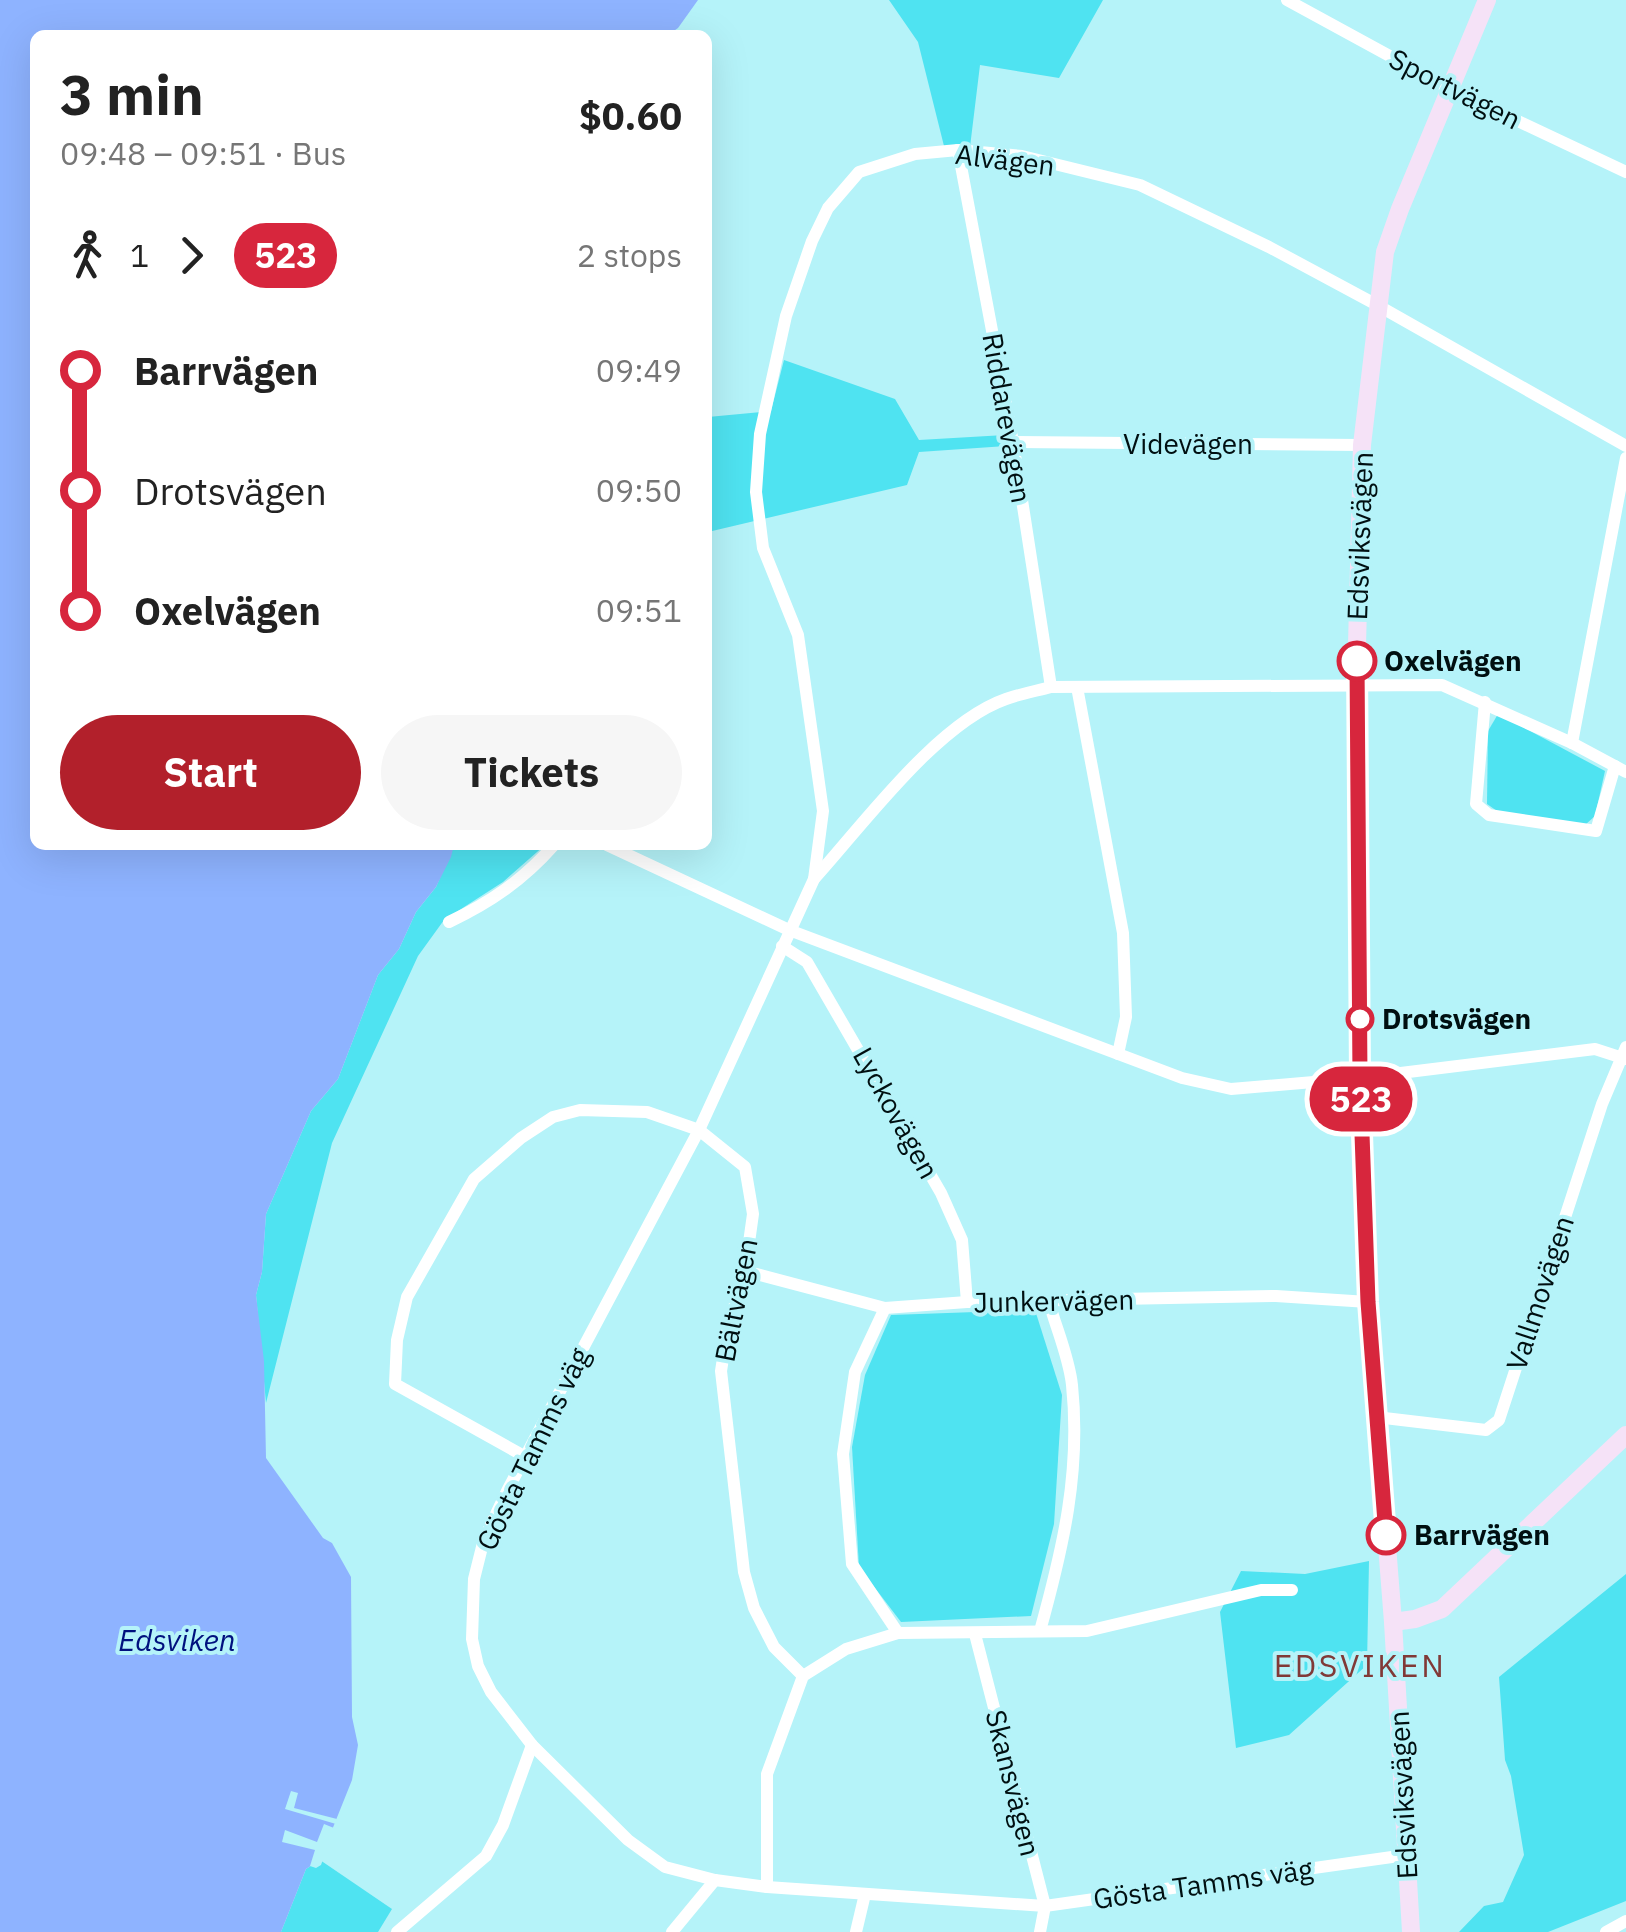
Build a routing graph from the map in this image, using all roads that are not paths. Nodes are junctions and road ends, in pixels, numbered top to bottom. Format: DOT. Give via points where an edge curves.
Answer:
graph roads {
  1 [pos="1286,0"];
  2 [pos="1487,0"];
  3 [pos="1452,90"];
  4 [pos="958,150"];
  5 [pos="1626,172"];
  6 [pos="1377,305"];
  7 [pos="1013,442"];
  8 [pos="1362,445"];
  9 [pos="1626,446"];
  10 [pos="1626,458"];
  11 [pos="1356,686"];
  12 [pos="1051,687"];
  13 [pos="1077,687"];
  14 [pos="1484,702"];
  15 [pos="1572,743"];
  16 [pos="1621,769"];
  17 [pos="549,850"];
  18 [pos="618,850"];
  19 [pos="814,879"];
  20 [pos="798,916"];
  21 [pos="449,922"];
  22 [pos="789,930"];
  23 [pos="782,946"];
  24 [pos="1118,1054"];
  25 [pos="1624,1054"];
  26 [pos="1360,1078"];
  27 [pos="699,1130"];
  28 [pos="745,1271"];
  29 [pos="967,1302"];
  30 [pos="1048,1302"];
  31 [pos="1368,1302"];
  32 [pos="885,1308"];
  33 [pos="1376,1416"];
  34 [pos="1626,1436"];
  35 [pos="524,1456"];
  36 [pos="1292,1590"];
  37 [pos="1393,1622"];
  38 [pos="1040,1631"];
  39 [pos="898,1633"];
  40 [pos="975,1634"];
  41 [pos="804,1676"];
  42 [pos="532,1746"];
  43 [pos="1406,1856"];
  44 [pos="715,1880"];
  45 [pos="767,1887"];
  46 [pos="865,1894"];
  47 [pos="1045,1906"];
  48 [pos="1626,1922"];
  49 [pos="397,1932"];
  50 [pos="672,1932"];
  51 [pos="856,1932"];
  52 [pos="1040,1932"];
  53 [pos="1411,1932"];
  54 [pos="1606,1932"];
  1 -- 3 [label="street, Sportvägen"];
  2 -- 3 [label="street, Edsviksvägen"];
  3 -- 5 [label="street, Sportvägen"];
  3 -- 6 [label="street, Edsviksvägen" via="1400,209"];
  4 -- 6 [label="street, Alvägen" via="1022,156 1140,185"];
  4 -- 7 [label="street, Riddarevägen"];
  4 -- 19 [label="street, Alvägen" via="916,154 860,172 828,208 786,316 760,434 756,492 763,548 798,635 823,811"];
  6 -- 8 [label="street, Edsviksvägen"];
  6 -- 9 [label="street, Alvägen"];
  7 -- 8 [label="street, Videvägen"];
  7 -- 12 [label="street, Riddarevägen"];
  8 -- 11 [label="street, Edsviksvägen"];
  10 -- 15 [label="street"];
  11 -- 13 [label="street"];
  11 -- 14 [label="street" via="1442,685"];
  11 -- 26 [label="street, Edsviksvägen"];
  12 -- 13 [label="street"];
  12 -- 19 [label="street" via="1004,699 941,740"];
  13 -- 24 [label="street" via="1123,932 1126,1017"];
  14 -- 15 [label="street"];
  14 -- 16 [label="street" via="1476,804 1489,815 1596,831"];
  15 -- 16 [label="street"];
  17 -- 21 [label="street" via="526,876"];
  18 -- 22 [label="street"];
  19 -- 20 [label="street, Alvägen"];
  20 -- 22 [label="street, Gösta Tamms väg"];
  22 -- 23 [label="street, Gösta Tamms väg"];
  22 -- 24 [label="street"];
  23 -- 27 [label="street, Gösta Tamms väg"];
  23 -- 29 [label="street, Lyckovägen" via="807,962 941,1193 962,1240"];
  24 -- 26 [label="street" via="1232,1089"];
  25 -- 26 [label="street" via="1595,1050"];
  25 -- 33 [label="street, Vallmovägen" via="1499,1420 1486,1430"];
  26 -- 31 [label="street, Edsviksvägen"];
  27 -- 28 [label="street, Bältvägen" via="745,1168 753,1214"];
  27 -- 35 [label="street, Gösta Tamms väg"];
  27 -- 35 [label="street, Bältvägen" via="647,1112 580,1110 553,1117 474,1179 407,1297 395,1384"];
  28 -- 32 [label="street, Junkervägen"];
  28 -- 41 [label="street, Bältvägen" via="721,1371 744,1572 774,1647"];
  29 -- 30 [label="street, Junkervägen"];
  29 -- 32 [label="street, Junkervägen"];
  30 -- 31 [label="street, Junkervägen" via="1276,1296"];
  30 -- 38 [label="street" via="1072,1382 1074,1463 1065,1542"];
  31 -- 33 [label="street, Edsviksvägen"];
  32 -- 39 [label="street" via="856,1372 843,1454 852,1564"];
  33 -- 37 [label="street, Edsviksvägen"];
  34 -- 37 [label="street" via="1442,1609"];
  35 -- 42 [label="street, Gösta Tamms väg" via="484,1539 472,1625 478,1666"];
  36 -- 38 [label="street" via="1261,1590 1086,1631"];
  37 -- 43 [label="street, Edsviksvägen"];
  38 -- 40 [label="street"];
  39 -- 40 [label="street"];
  39 -- 41 [label="street" via="846,1649"];
  40 -- 47 [label="street, Skansvägen"];
  41 -- 45 [label="street" via="766,1774"];
  42 -- 44 [label="street, Gösta Tamms väg" via="628,1840 665,1867"];
  42 -- 49 [label="street" via="486,1856"];
  43 -- 47 [label="street, Gösta Tamms väg"];
  43 -- 53 [label="street, Edsviksvägen"];
  44 -- 45 [label="street, Gösta Tamms väg"];
  44 -- 50 [label="street"];
  45 -- 46 [label="street, Gösta Tamms väg"];
  46 -- 47 [label="street, Gösta Tamms väg"];
  46 -- 51 [label="street"];
  47 -- 52 [label="street, Skansvägen"];
  48 -- 54 [label="street"];
}
